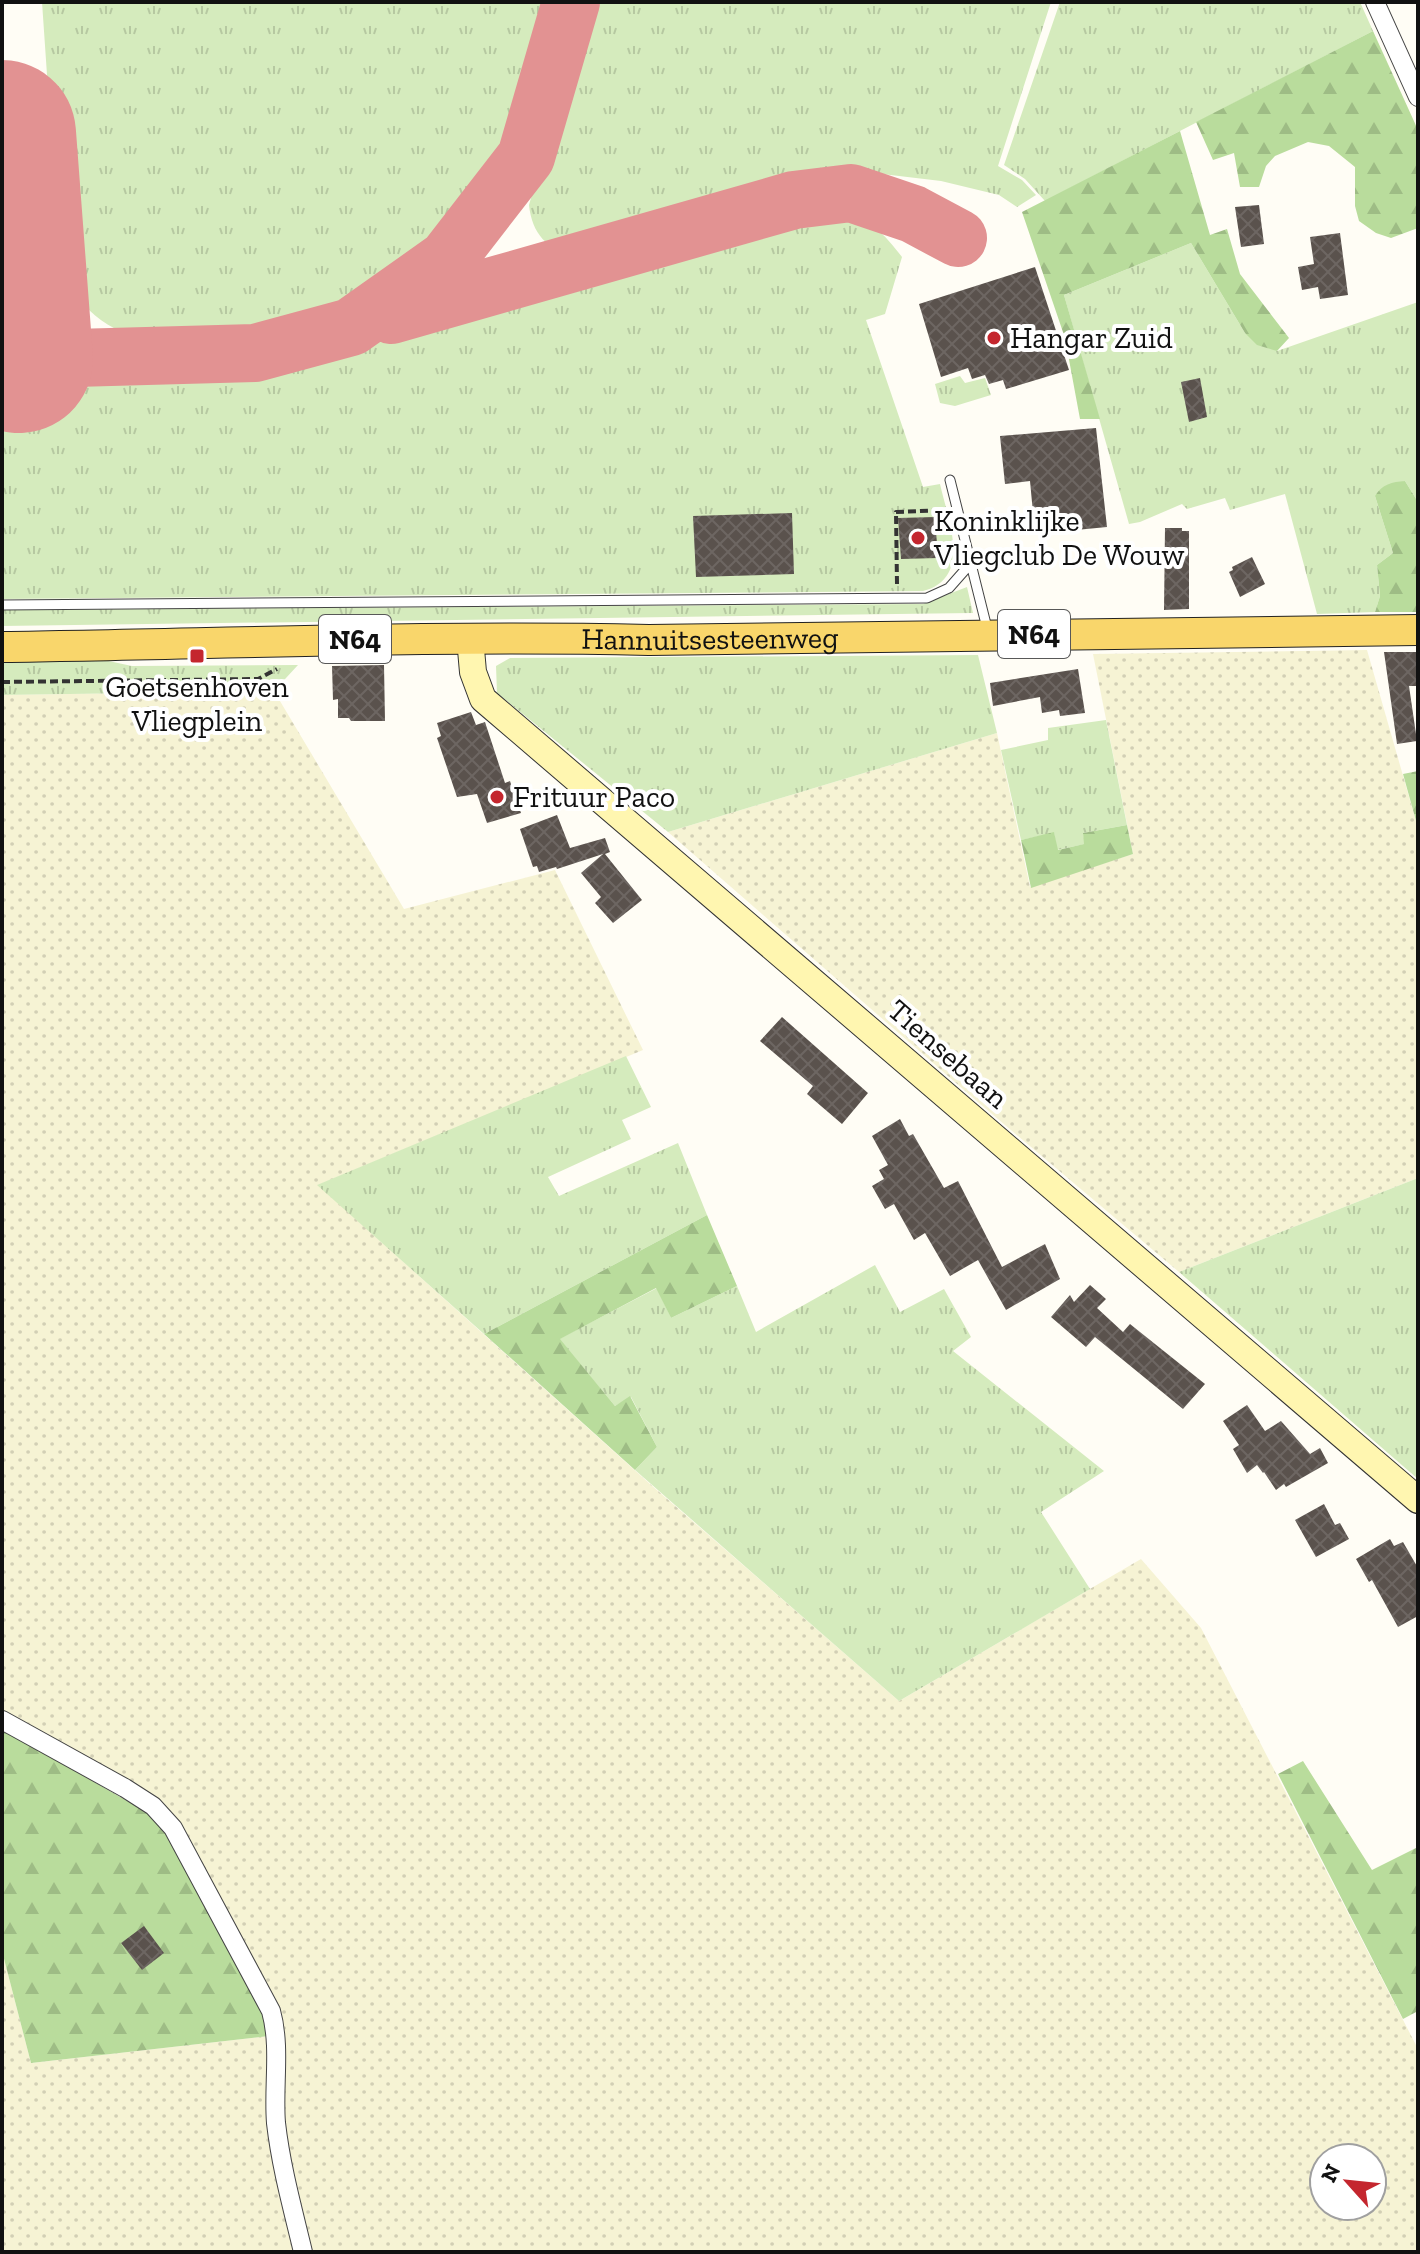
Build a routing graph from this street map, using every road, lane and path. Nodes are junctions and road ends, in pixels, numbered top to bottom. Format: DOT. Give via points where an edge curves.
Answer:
graph roads {
  1 [pos="1375,2"];
  2 [pos="1418,97"];
  3 [pos="950,480"];
  4 [pos="958,509"];
  5 [pos="972,562"];
  6 [pos="898,598"];
  7 [pos="2,605"];
  8 [pos="1418,630"];
  9 [pos="989,635"];
  10 [pos="470,638"];
  11 [pos="2,647"];
  12 [pos="281,666"];
  13 [pos="2,682"];
  14 [pos="1418,1500"];
  15 [pos="2,1720"];
  16 [pos="303,2252"];
  1 -- 2 [label="street"];
  3 -- 4 [label="lane"];
  4 -- 5 [label="lane"];
  4 -- 6 [label="path" via="896,512"];
  5 -- 6 [label="lane" via="949,588 927,598"];
  5 -- 9 [label="lane"];
  6 -- 7 [label="lane"];
  8 -- 9 [label="main road, Hannuitsesteenweg / N64"];
  9 -- 10 [label="main road, Hannuitsesteenweg / N64"];
  10 -- 11 [label="main road, Hannuitsesteenweg / N64"];
  10 -- 14 [label="street, Tiensebaan" via="473,672 483,699"];
  12 -- 13 [label="path" via="258,679"];
  15 -- 16 [label="street" via="125,1788 153,1806 173,1828 271,2011 276,2123"];
}
